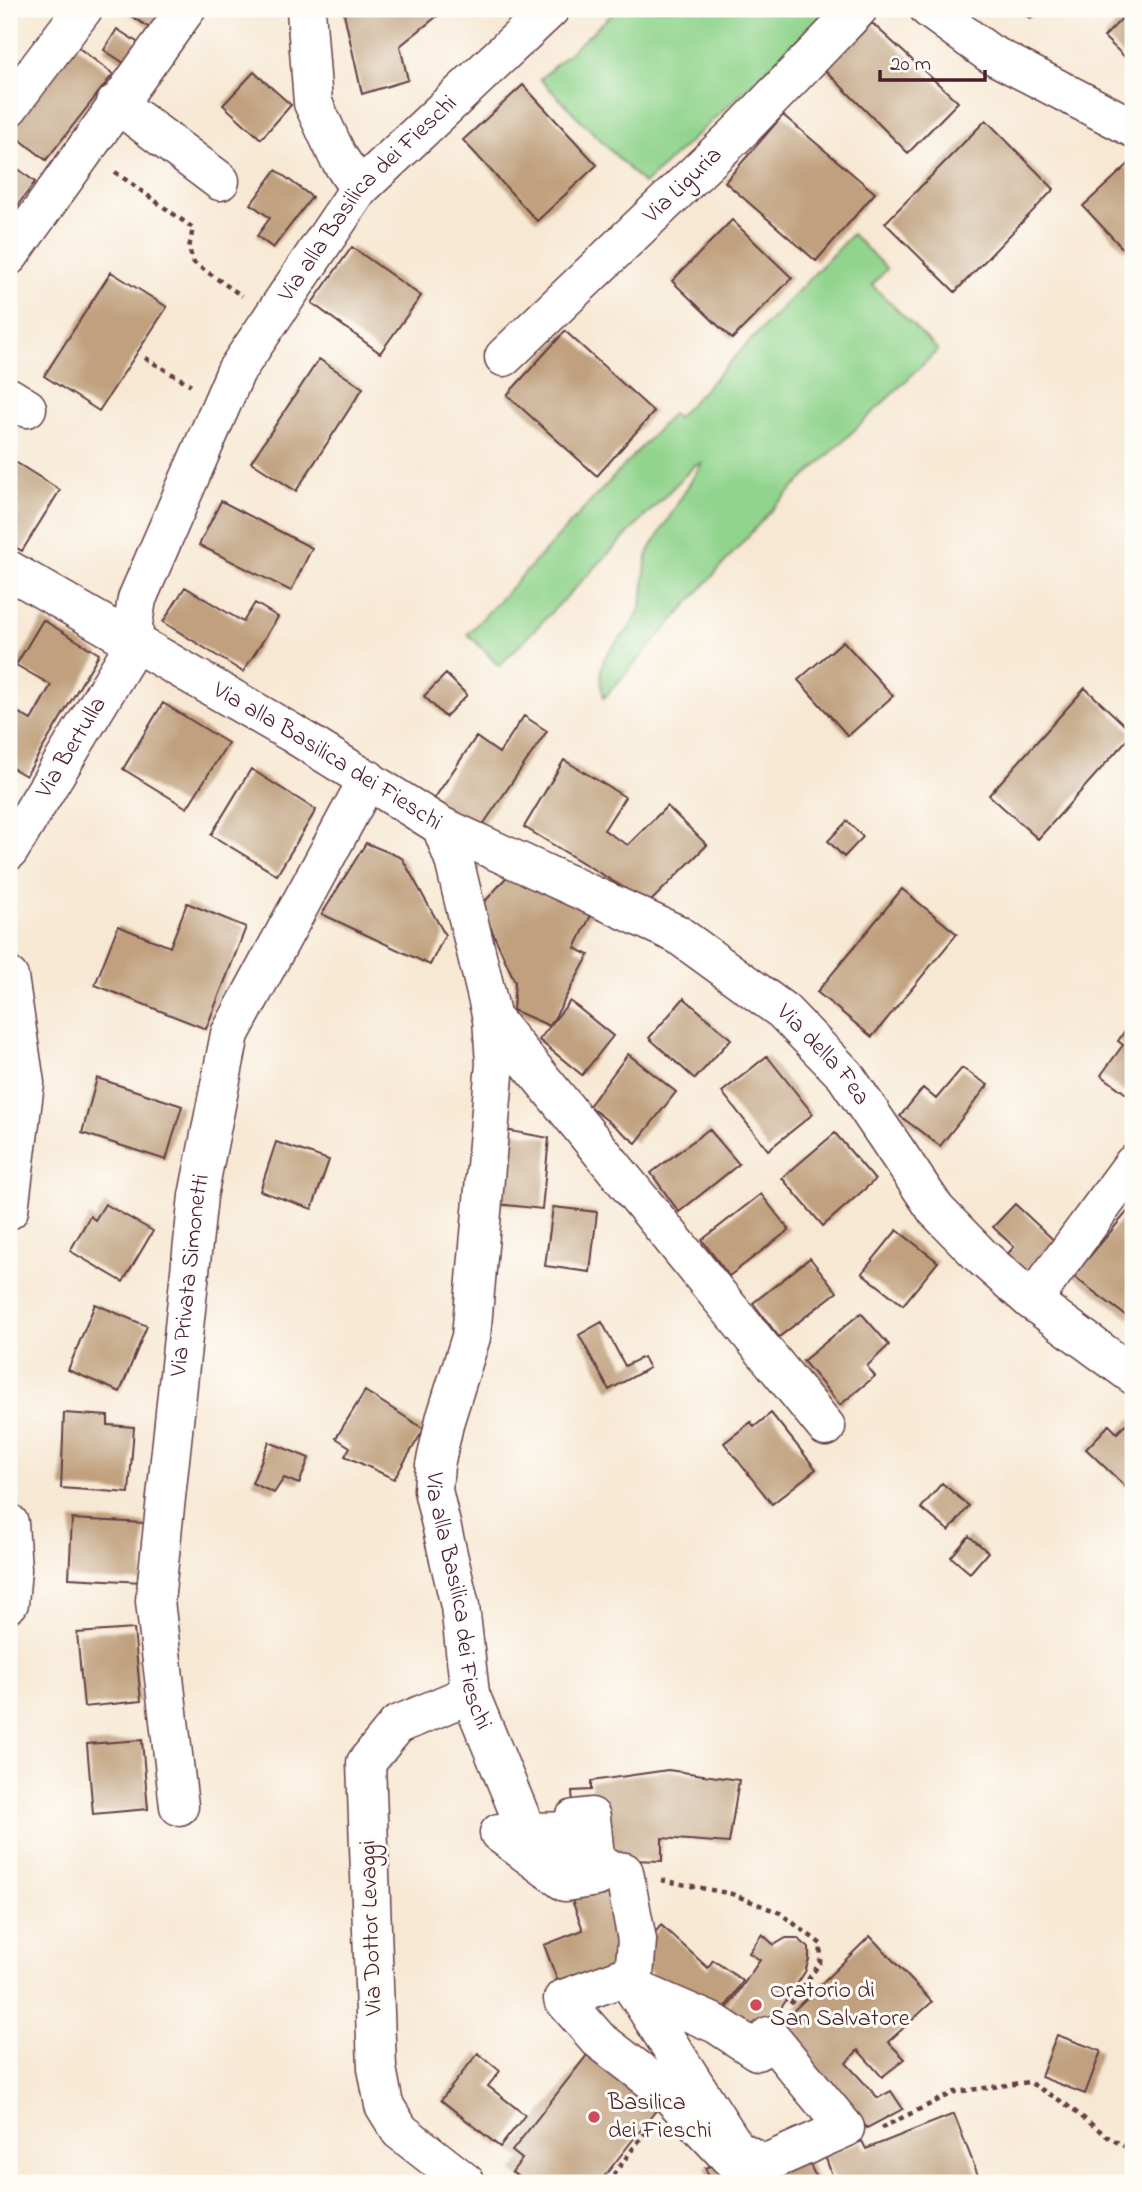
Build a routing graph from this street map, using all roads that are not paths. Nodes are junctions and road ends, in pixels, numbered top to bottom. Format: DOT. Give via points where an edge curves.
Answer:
graph roads {
  1 [pos="83,9"];
  2 [pos="186,9"];
  3 [pos="306,9"];
  4 [pos="550,9"];
  5 [pos="858,9"];
  6 [pos="929,9"];
  7 [pos="116,103"];
  8 [pos="9,107"];
  9 [pos="1133,128"];
  10 [pos="220,181"];
  11 [pos="359,189"];
  12 [pos="9,256"];
  13 [pos="504,358"];
  14 [pos="9,570"];
  15 [pos="135,643"];
  16 [pos="368,779"];
  17 [pos="441,826"];
  18 [pos="9,851"];
  19 [pos="9,977"];
  20 [pos="492,1018"];
  21 [pos="17,1082"];
  22 [pos="1133,1164"];
  23 [pos="9,1210"];
  24 [pos="1032,1301"];
  25 [pos="1133,1375"];
  26 [pos="825,1427"];
  27 [pos="9,1523"];
  28 [pos="10,1580"];
  29 [pos="470,1694"];
  30 [pos="179,1806"];
  31 [pos="633,1989"];
  32 [pos="737,2149"];
  33 [pos="466,2183"];
  34 [pos="755,2183"];
  1 -- 8 [label="street"];
  2 -- 7 [label="street"];
  3 -- 11 [label="street" via="313,103"];
  4 -- 11 [label="street, Via alla Basilica dei Fieschi"];
  5 -- 13 [label="street, Via Liguria" via="741,130"];
  6 -- 9 [label="street" via="989,53"];
  7 -- 10 [label="street"];
  7 -- 12 [label="street"];
  11 -- 15 [label="street, Via alla Basilica dei Fieschi" via="236,371 137,599"];
  14 -- 15 [label="street"];
  15 -- 16 [label="street, Via alla Basilica dei Fieschi"];
  15 -- 18 [label="street, Via Bertulla"];
  16 -- 17 [label="street, Via alla Basilica dei Fieschi"];
  16 -- 30 [label="street, Via Privata Simonetti" via="230,1034 198,1196 155,1601"];
  17 -- 20 [label="street, Via alla Basilica dei Fieschi" via="454,860"];
  17 -- 24 [label="street, Via della Fea" via="677,934 783,1011 845,1075 936,1210"];
  19 -- 21 [label="street"];
  20 -- 26 [label="street"];
  20 -- 29 [label="street, Via alla Basilica dei Fieschi" via="495,1064 471,1337 445,1420 433,1490 460,1606"];
  21 -- 23 [label="street"];
  22 -- 24 [label="street"];
  24 -- 25 [label="street, Via della Fea"];
  27 -- 28 [label="street"];
  29 -- 31 [label="street, Via alla Basilica dei Fieschi" via="527,1832 610,1870 637,1940"];
  29 -- 33 [label="street, Via Dottor Levaggi" via="397,1726 366,1763 377,2068 384,2105 400,2131"];
  31 -- 32 [label="street"];
  31 -- 32 [label="street" via="624,1977 563,1998 598,2039 672,2098 729,2157"];
  31 -- 32 [label="street" via="716,2024 757,2051 769,2036 845,2128 764,2164"];
  32 -- 34 [label="street"];
}
